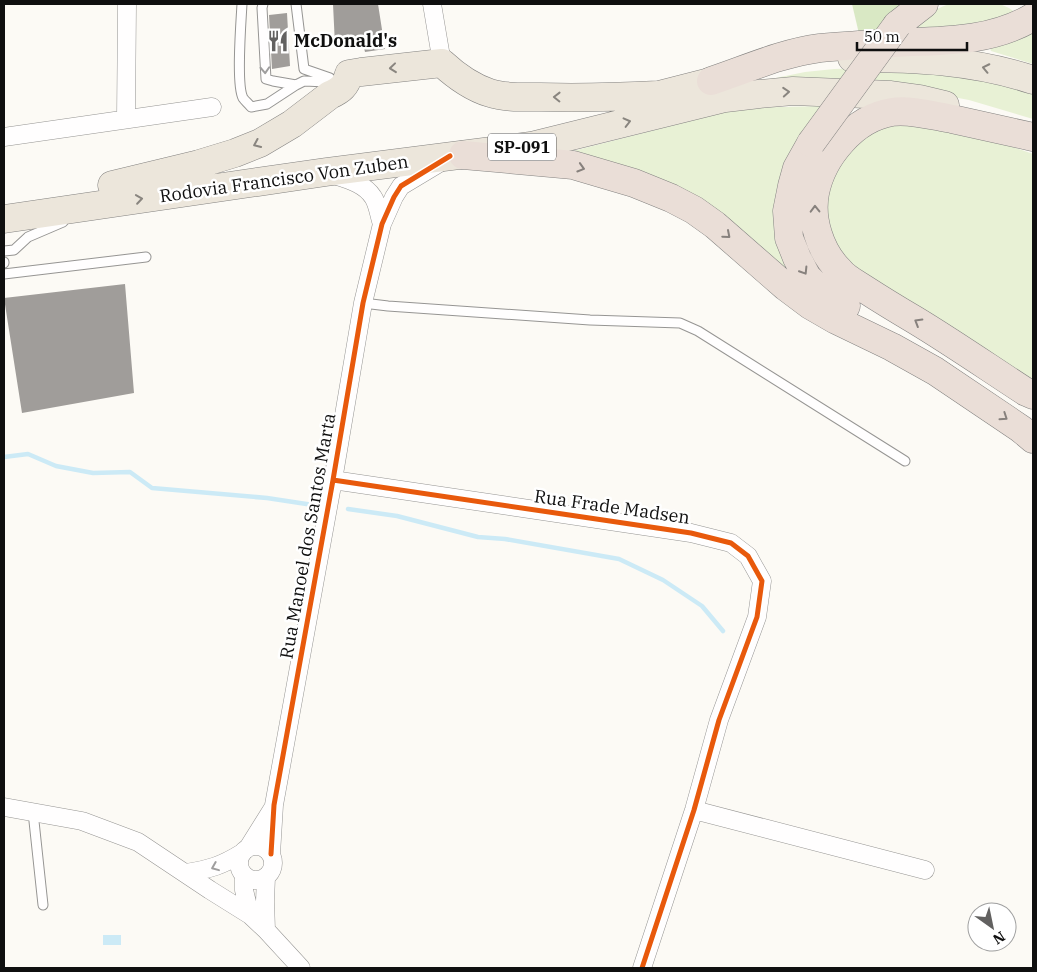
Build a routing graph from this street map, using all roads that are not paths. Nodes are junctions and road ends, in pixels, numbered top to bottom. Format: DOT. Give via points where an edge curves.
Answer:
graph roads {
  1 [pos="127,4"];
  2 [pos="242,4"];
  3 [pos="263,4"];
  4 [pos="296,4"];
  5 [pos="432,4"];
  6 [pos="924,4"];
  7 [pos="1027,4"];
  8 [pos="1033,8"];
  9 [pos="1033,18"];
  10 [pos="442,63"];
  11 [pos="1033,80"];
  12 [pos="711,81"];
  13 [pos="296,85"];
  14 [pos="334,93"];
  15 [pos="658,95"];
  16 [pos="212,107"];
  17 [pos="126,119"];
  18 [pos="1033,132"];
  19 [pos="4,136"];
  20 [pos="1033,137"];
  21 [pos="456,156"];
  22 [pos="326,172"];
  23 [pos="109,195"];
  24 [pos="4,201"];
  25 [pos="4,219"];
  26 [pos="382,224"];
  27 [pos="4,251"];
  28 [pos="146,256"];
  29 [pos="4,274"];
  30 [pos="363,303"];
  31 [pos="1033,395"];
  32 [pos="1033,414"];
  33 [pos="1033,439"];
  34 [pos="905,462"];
  35 [pos="333,480"];
  36 [pos="274,805"];
  37 [pos="4,807"];
  38 [pos="694,810"];
  39 [pos="33,812"];
  40 [pos="245,850"];
  41 [pos="271,854"];
  42 [pos="925,870"];
  43 [pos="186,873"];
  44 [pos="266,877"];
  45 [pos="244,883"];
  46 [pos="210,890"];
  47 [pos="43,905"];
  48 [pos="250,915"];
  49 [pos="266,930"];
  50 [pos="301,968"];
  51 [pos="642,968"];
  1 -- 17 [label="street"];
  2 -- 13 [label="lane" via="239,66 242,97 251,107 266,104"];
  3 -- 13 [label="lane, one-way" via="266,78"];
  4 -- 14 [label="lane" via="304,69 334,80"];
  5 -- 10 [label="street"];
  6 -- 32 [label="highway, one-way, bridge" via="897,25 811,143 797,168 786,211 789,238 807,277 824,294 921,344"];
  7 -- 8 [label="highway"];
  9 -- 12 [label="highway" via="1018,26 975,38 850,45 792,53"];
  10 -- 14 [label="main road, one-way" via="349,74 346,84"];
  15 -- 10 [label="main road, one-way" via="588,98 491,94 459,78"];
  11 -- 12 [label="main road, Rodovia Francisco Von Zuben / SP-091, one-way" via="950,62 851,58 775,67"];
  12 -- 15 [label="main road, Rodovia Francisco Von Zuben / SP-091"];
  13 -- 14 [label="lane" via="304,81 327,82"];
  14 -- 23 [label="main road, one-way" via="260,144"];
  15 -- 23 [label="main road, Rodovia Francisco Von Zuben / SP-091" via="562,121 497,134 331,154"];
  16 -- 17 [label="street"];
  17 -- 19 [label="street"];
  21 -- 18 [label="main road, Rodovia Francisco Von Zuben / SP-091, one-way" via="531,146 725,98 793,91 920,99 985,115"];
  31 -- 20 [label="highway, one-way" via="844,275 824,250 814,211 819,180 832,153 858,126 874,117 910,112"];
  21 -- 22 [label="main road, Rodovia Francisco Von Zuben / SP-091"];
  21 -- 26 [label="street, Rua Manoel dos Santos Marta" via="401,186"];
  21 -- 33 [label="highway, one-way" via="573,165 671,198 715,225 810,305 935,372"];
  23 -- 22 [label="main road, Rodovia Francisco Von Zuben / SP-091, one-way"];
  22 -- 26 [label="street" via="366,189 374,198"];
  23 -- 24 [label="main road, Rodovia Francisco Von Zuben / SP-091"];
  23 -- 25 [label="main road, Rodovia Francisco Von Zuben / SP-091"];
  23 -- 27 [label="lane" via="28,237 14,250"];
  26 -- 30 [label="street, Rua Manoel dos Santos Marta"];
  28 -- 29 [label="lane"];
  30 -- 34 [label="lane" via="580,320 680,323"];
  30 -- 35 [label="street, Rua Manoel dos Santos Marta"];
  35 -- 36 [label="street, Rua Manoel dos Santos Marta"];
  35 -- 38 [label="street, Rua Frade Madsen" via="691,533 731,543 748,556 762,581 757,617 718,720"];
  36 -- 40 [label="street, Rua Manoel dos Santos Marta"];
  36 -- 41 [label="street, Rua Manoel dos Santos Marta"];
  37 -- 39 [label="street"];
  38 -- 42 [label="street"];
  38 -- 51 [label="street, Rua Frade Madsen"];
  39 -- 43 [label="street" via="82,822 138,842"];
  39 -- 47 [label="lane"];
  40 -- 41 [label="street" via="257,846"];
  40 -- 43 [label="street, one-way" via="208,870"];
  40 -- 45 [label="street" via="239,860"];
  41 -- 44 [label="street" via="273,867"];
  43 -- 46 [label="street"];
  44 -- 45 [label="street"];
  44 -- 49 [label="street"];
  45 -- 46 [label="street" via="228,892"];
  45 -- 48 [label="street"];
  46 -- 48 [label="street"];
  48 -- 49 [label="street"];
  49 -- 50 [label="street"];
}
